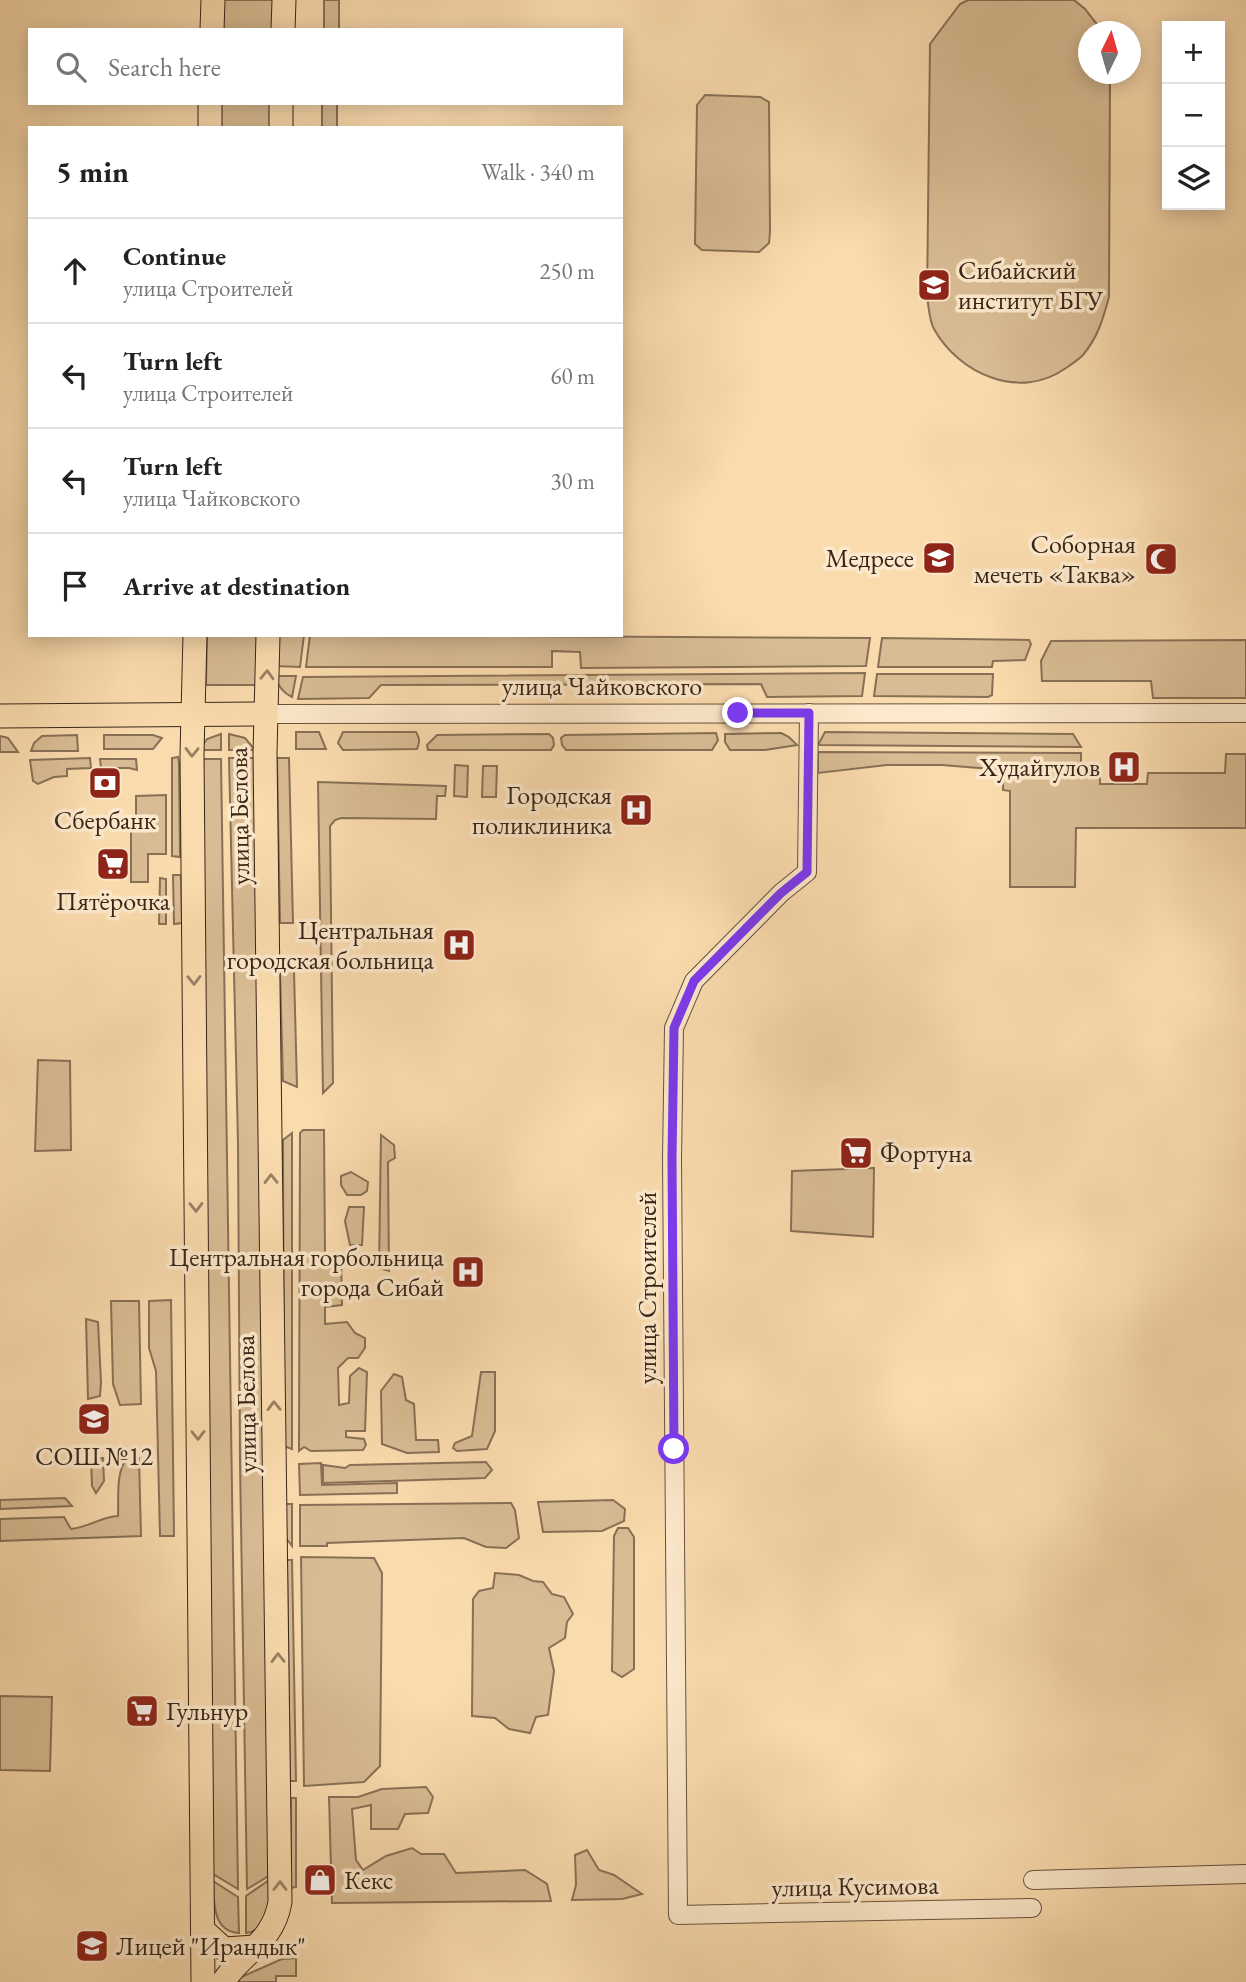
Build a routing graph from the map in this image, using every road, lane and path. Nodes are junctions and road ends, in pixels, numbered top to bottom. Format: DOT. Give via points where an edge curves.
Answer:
graph roads {
  1 [pos="213,0"];
  2 [pos="284,0"];
  3 [pos="212,28"];
  4 [pos="283,28"];
  5 [pos="210,105"];
  6 [pos="281,105"];
  7 [pos="210,126"];
  8 [pos="281,126"];
  9 [pos="195,637"];
  10 [pos="268,637"];
  11 [pos="809,713"];
  12 [pos="1246,713"];
  13 [pos="193,714"];
  14 [pos="266,714"];
  15 [pos="0,716"];
  16 [pos="1246,1874"];
  17 [pos="1032,1880"];
  18 [pos="1032,1908"];
  19 [pos="678,1915"];
  20 [pos="203,1930"];
  21 [pos="256,1947"];
  22 [pos="224,1949"];
  23 [pos="210,1979"];
  1 -- 3 [label="main road"];
  2 -- 4 [label="main road"];
  5 -- 7 [label="main road"];
  6 -- 8 [label="main road"];
  9 -- 13 [label="main road, улица Белова"];
  14 -- 10 [label="main road, улица Белова, one-way"];
  11 -- 12 [label="street, улица Чайковского"];
  11 -- 14 [label="street, улица Чайковского"];
  11 -- 19 [label="street, улица Строителей" via="807,872 694,981 674,1028"];
  13 -- 14 [label="main road, улица Чайковского"];
  13 -- 15 [label="main road, улица Чайковского"];
  13 -- 20 [label="main road, улица Белова, one-way"];
  21 -- 14 [label="main road, улица Белова, one-way" via="269,1934 278,1914 281,1838"];
  16 -- 17 [label="street"];
  18 -- 19 [label="street, улица Кусимова"];
  20 -- 22 [label="main road"];
  20 -- 23 [label="main road, улица Белова"];
  21 -- 22 [label="main road"];
  21 -- 23 [label="main road, улица Белова"];
  22 -- 23 [label="main road"];
}
